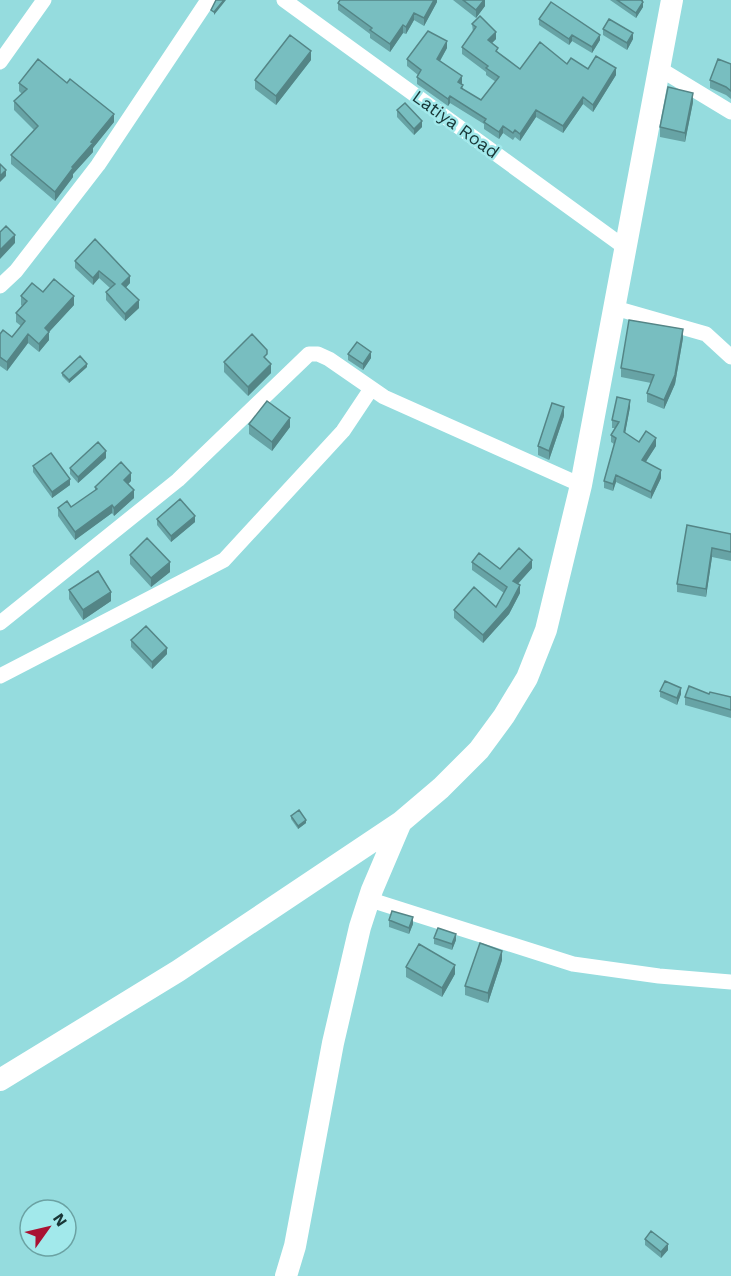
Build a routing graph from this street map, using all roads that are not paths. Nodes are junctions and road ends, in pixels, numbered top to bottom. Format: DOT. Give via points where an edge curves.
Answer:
graph roads {
  1 [pos="44,0"];
  2 [pos="208,0"];
  3 [pos="284,0"];
  4 [pos="672,0"];
  5 [pos="0,62"];
  6 [pos="660,69"];
  7 [pos="731,112"];
  8 [pos="627,249"];
  9 [pos="0,286"];
  10 [pos="615,308"];
  11 [pos="731,357"];
  12 [pos="371,389"];
  13 [pos="581,485"];
  14 [pos="0,623"];
  15 [pos="0,676"];
  16 [pos="401,822"];
  17 [pos="374,901"];
  18 [pos="731,982"];
  19 [pos="0,1080"];
  20 [pos="286,1276"];
  1 -- 5 [label="street"];
  2 -- 9 [label="street" via="98,165"];
  3 -- 8 [label="street, Latiya Road"];
  4 -- 6 [label="street"];
  6 -- 7 [label="street"];
  6 -- 8 [label="street"];
  8 -- 10 [label="street"];
  10 -- 11 [label="street" via="705,334"];
  10 -- 13 [label="street"];
  12 -- 13 [label="street"];
  12 -- 14 [label="street" via="329,359 309,354 178,480"];
  12 -- 15 [label="street" via="343,431 225,560"];
  13 -- 16 [label="street" via="546,630 527,678 479,750"];
  16 -- 19 [label="street" via="178,971"];
  16 -- 20 [label="street" via="360,927"];
  17 -- 18 [label="street" via="573,964"];
}
